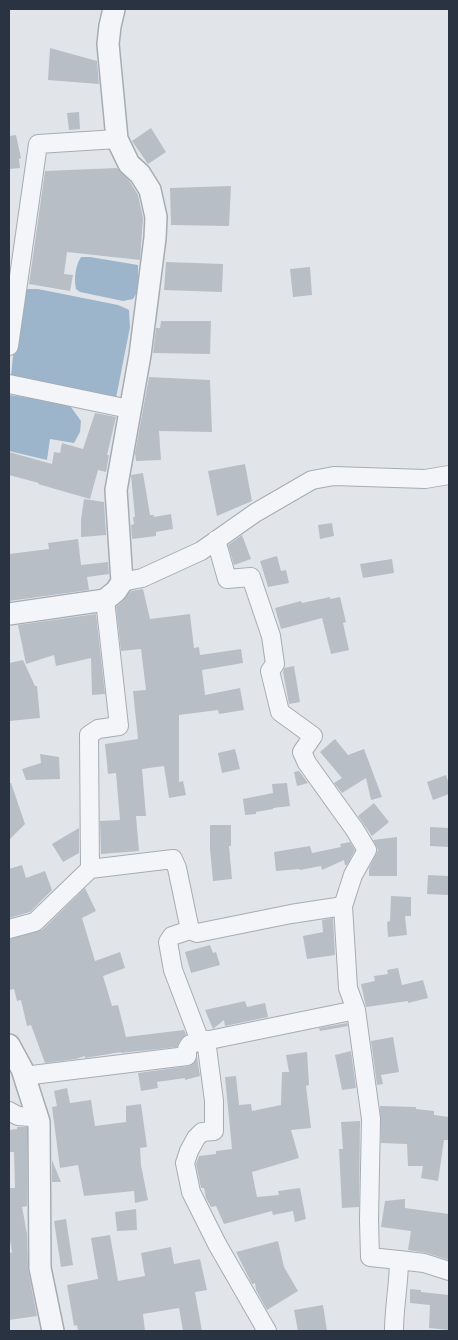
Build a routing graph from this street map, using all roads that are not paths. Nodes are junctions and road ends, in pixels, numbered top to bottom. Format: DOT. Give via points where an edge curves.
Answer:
graph roads {
  1 [pos="114,9"];
  2 [pos="117,139"];
  3 [pos="9,346"];
  4 [pos="9,384"];
  5 [pos="130,409"];
  6 [pos="449,475"];
  7 [pos="216,540"];
  8 [pos="122,582"];
  9 [pos="105,600"];
  10 [pos="9,614"];
  11 [pos="90,870"];
  12 [pos="342,906"];
  13 [pos="9,929"];
  14 [pos="190,930"];
  15 [pos="356,1010"];
  16 [pos="203,1041"];
  17 [pos="9,1045"];
  18 [pos="24,1076"];
  19 [pos="9,1112"];
  20 [pos="39,1122"];
  21 [pos="399,1260"];
  22 [pos="449,1271"];
  23 [pos="53,1331"];
  24 [pos="267,1331"];
  25 [pos="394,1331"];
  1 -- 2 [label="street" via="108,44"];
  2 -- 3 [label="street" via="38,144"];
  2 -- 5 [label="street" via="128,164 140,174 150,190 156,217 140,354"];
  4 -- 5 [label="street"];
  5 -- 8 [label="street" via="116,490"];
  6 -- 7 [label="street" via="425,479 334,476 312,480 254,513"];
  7 -- 8 [label="street" via="201,551 142,578"];
  7 -- 12 [label="street" via="227,579 252,577 271,636 276,664 270,671 280,712 313,736 302,752 307,763 367,850 352,875"];
  8 -- 9 [label="street"];
  9 -- 10 [label="street"];
  9 -- 11 [label="street" via="119,726 98,729 89,735"];
  11 -- 13 [label="street" via="35,922"];
  11 -- 14 [label="street" via="173,859"];
  12 -- 14 [label="street" via="197,933"];
  12 -- 15 [label="street" via="348,988"];
  14 -- 16 [label="street" via="172,936 168,942 173,970"];
  15 -- 16 [label="street"];
  15 -- 21 [label="street" via="371,1119 370,1257"];
  16 -- 18 [label="street" via="190,1044 187,1056"];
  16 -- 24 [label="street" via="214,1102 214,1130 202,1132 196,1138 185,1163 186,1170 191,1192 216,1244"];
  17 -- 18 [label="street"];
  18 -- 20 [label="street"];
  19 -- 20 [label="street"];
  20 -- 23 [label="street" via="40,1268"];
  21 -- 22 [label="street"];
  21 -- 25 [label="street"];
}
